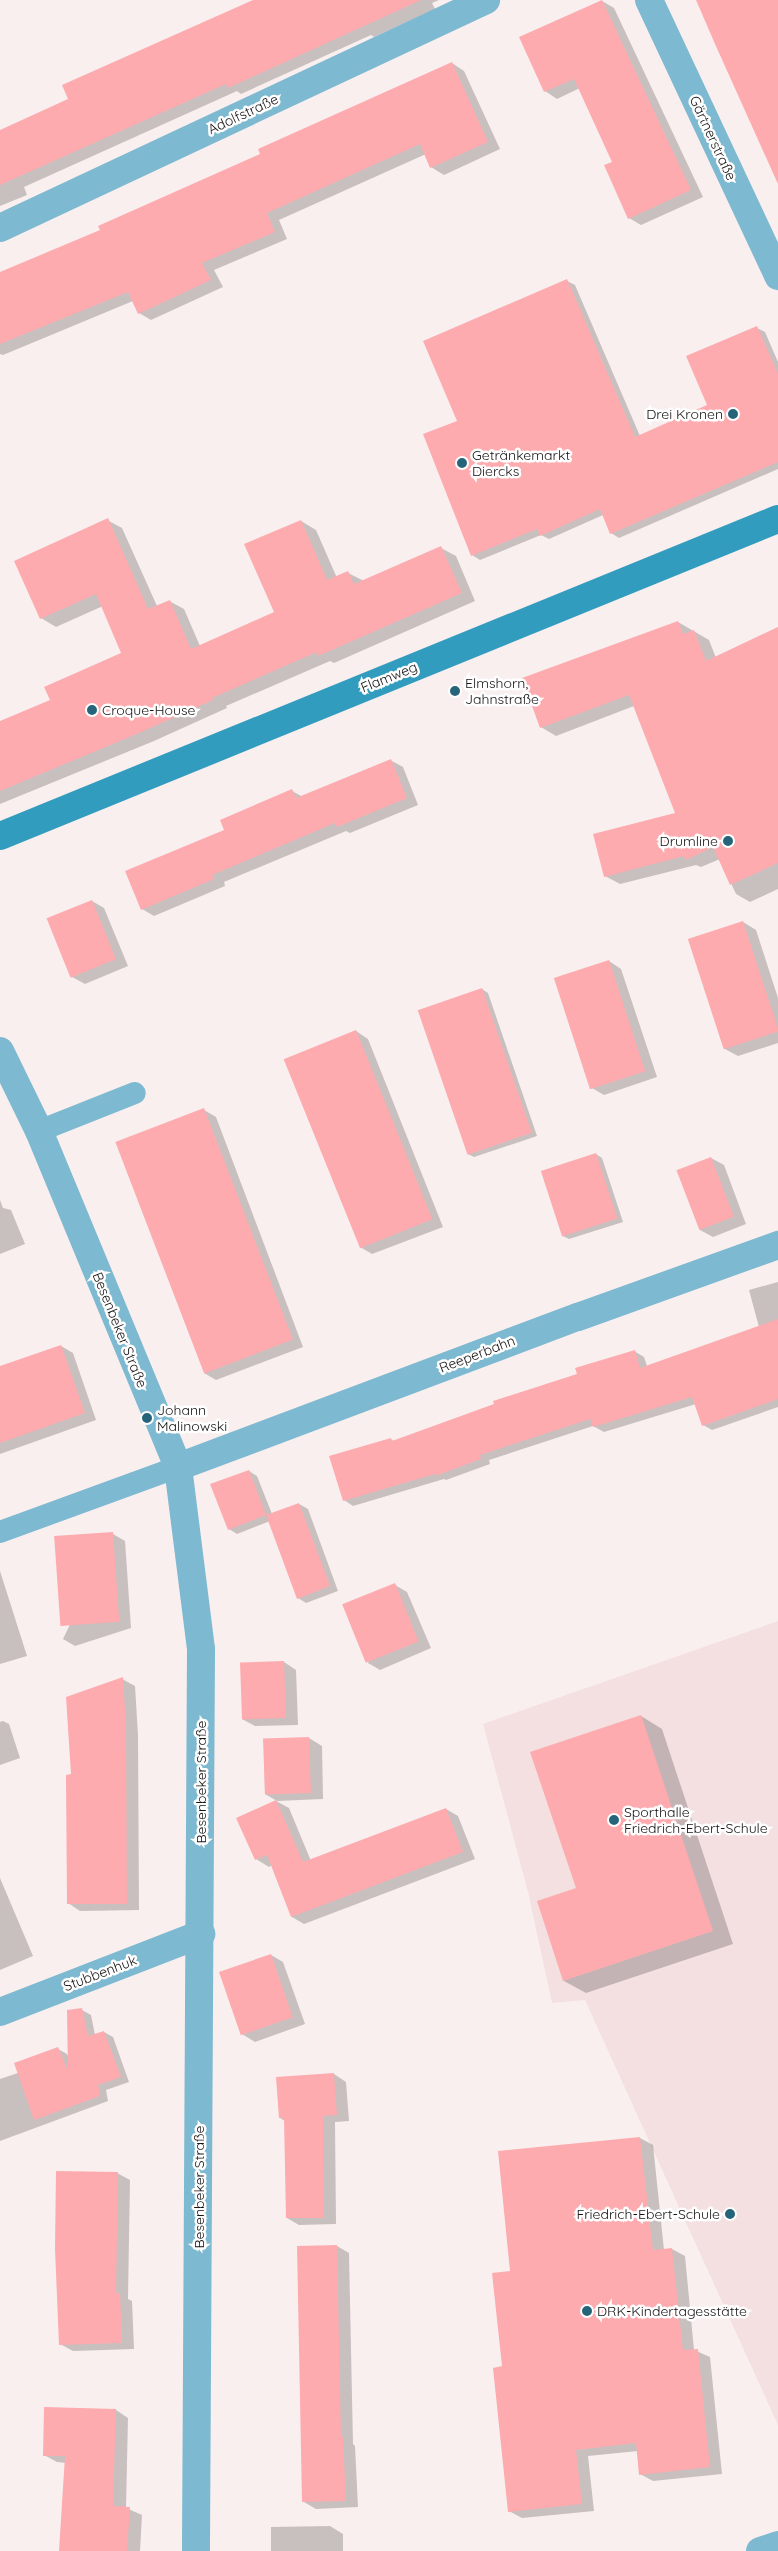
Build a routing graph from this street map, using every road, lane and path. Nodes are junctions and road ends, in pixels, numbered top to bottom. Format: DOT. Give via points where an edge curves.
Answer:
graph roads {
  1 [pos="486,0"];
  2 [pos="649,0"];
  3 [pos="0,228"];
  4 [pos="778,276"];
  5 [pos="778,518"];
  6 [pos="0,836"];
  7 [pos="0,1051"];
  8 [pos="135,1093"];
  9 [pos="38,1131"];
  10 [pos="778,1245"];
  11 [pos="178,1467"];
  12 [pos="0,1532"];
  13 [pos="201,1934"];
  14 [pos="0,2012"];
  15 [pos="778,2545"];
  16 [pos="196,2551"];
  17 [pos="760,2551"];
  1 -- 3 [label="street, Adolfstraße"];
  2 -- 4 [label="street, Gärtnerstraße"];
  5 -- 6 [label="main road, Flamweg"];
  7 -- 9 [label="street, Besenbeker Straße"];
  8 -- 9 [label="lane"];
  9 -- 11 [label="street, Besenbeker Straße"];
  10 -- 11 [label="street, Reeperbahn"];
  11 -- 12 [label="lane"];
  11 -- 13 [label="street, Besenbeker Straße" via="201,1650"];
  13 -- 14 [label="street, Stubbenhuk"];
  13 -- 16 [label="street, Besenbeker Straße"];
  15 -- 17 [label="street"];
}
